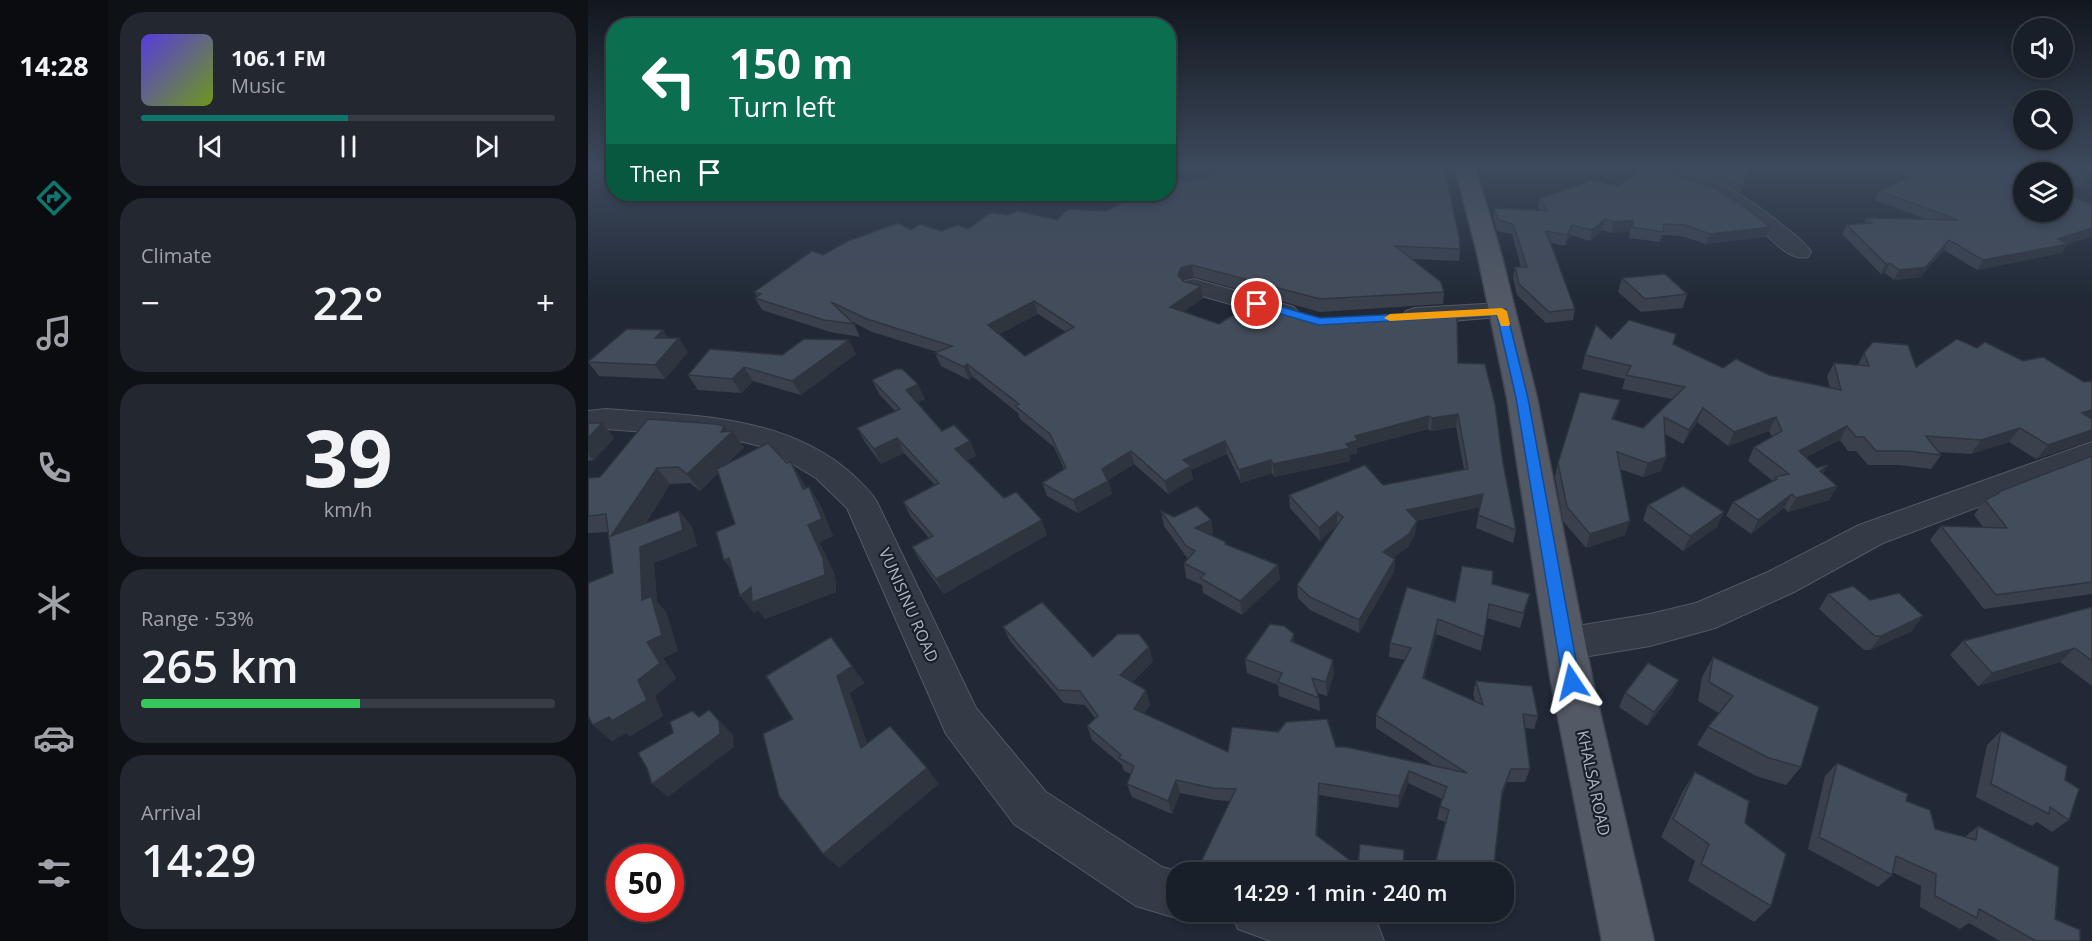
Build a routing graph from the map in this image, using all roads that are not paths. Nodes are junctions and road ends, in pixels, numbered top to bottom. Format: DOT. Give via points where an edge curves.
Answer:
graph roads {
  1 [pos="1478,211"];
  2 [pos="1750,211"];
  3 [pos="1800,252"];
  4 [pos="1194,285"];
  5 [pos="1502,311"];
  6 [pos="1308,318"];
  7 [pos="1388,318"];
  8 [pos="588,421"];
  9 [pos="2092,452"];
  10 [pos="1565,644"];
  11 [pos="1166,892"];
  12 [pos="1291,922"];
  13 [pos="1359,941"];
  14 [pos="1628,941"];
  1 -- 5 [label="main road, KHALSA ROAD"];
  2 -- 3 [label="street"];
  4 -- 6 [label="street"];
  5 -- 7 [label="street"];
  5 -- 10 [label="main road, KHALSA ROAD" via="1522,398"];
  8 -- 11 [label="street, VUNISINU ROAD" via="727,428 774,440 827,470 861,502 961,721 1030,808 1153,889"];
  9 -- 10 [label="street" via="1872,534 1781,582 1702,616 1650,630"];
  10 -- 14 [label="main road, KHALSA ROAD"];
  12 -- 13 [label="street"];
}
